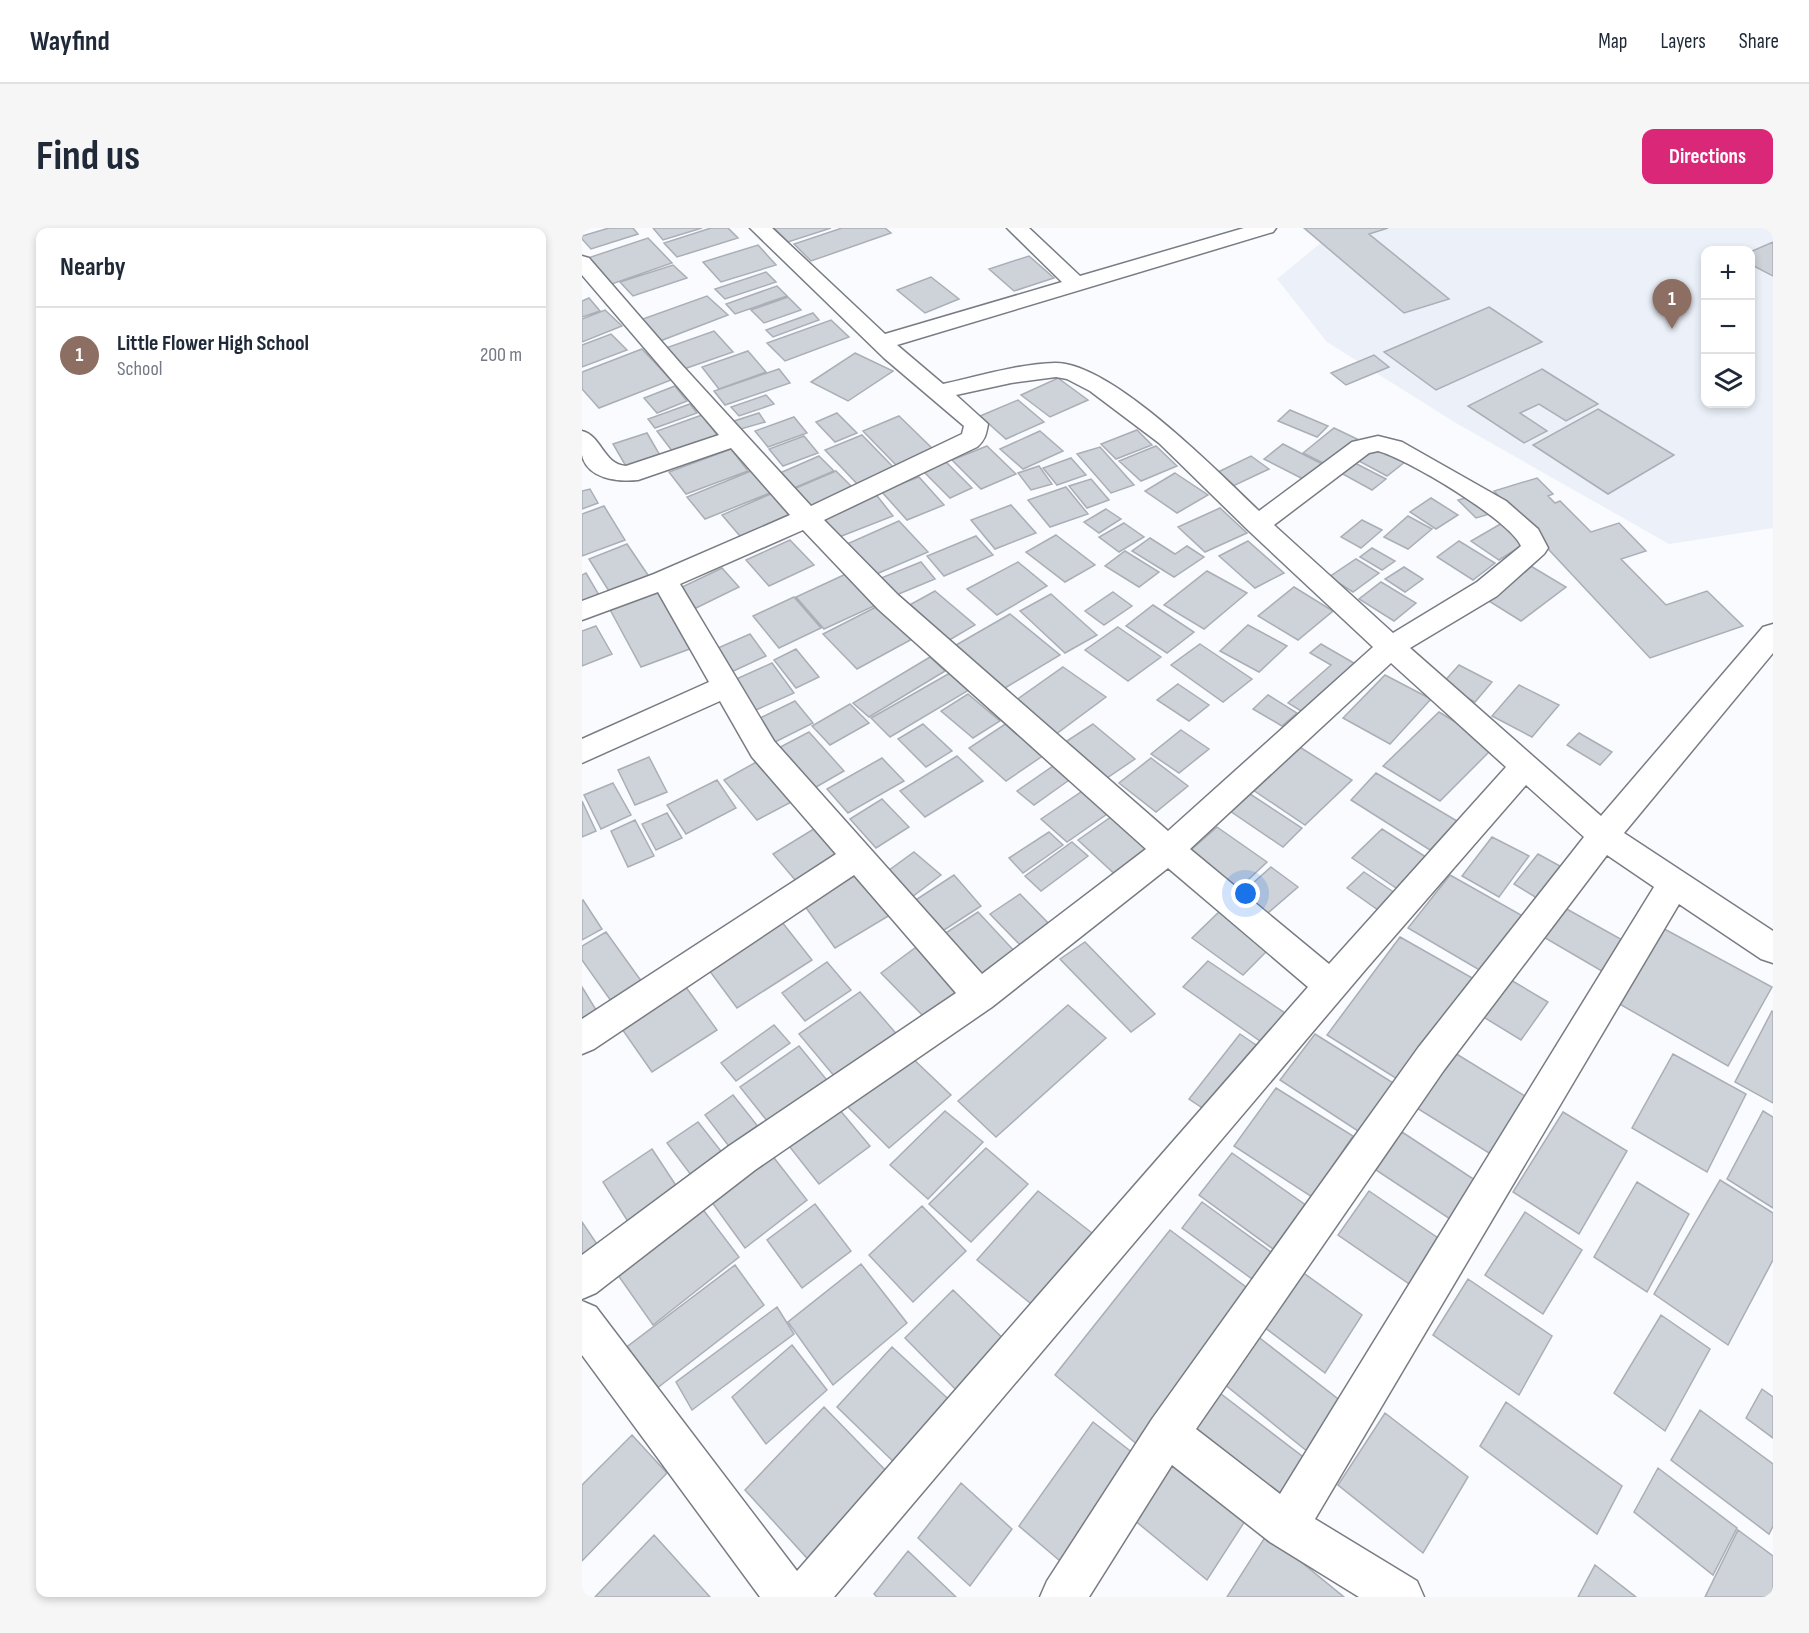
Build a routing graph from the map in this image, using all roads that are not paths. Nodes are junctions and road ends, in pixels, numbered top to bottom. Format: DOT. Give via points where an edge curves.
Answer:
graph roads {
  1 [pos="760,228"];
  2 [pos="1017,228"];
  3 [pos="1196,228"];
  4 [pos="1266,228"];
  5 [pos="1215,243"];
  6 [pos="582,262"];
  7 [pos="1075,283"];
  8 [pos="882,342"];
  9 [pos="938,392"];
  10 [pos="582,438"];
  11 [pos="736,438"];
  12 [pos="807,518"];
  13 [pos="1258,525"];
  14 [pos="664,580"];
  15 [pos="582,611"];
  16 [pos="1773,634"];
  17 [pos="1391,647"];
  18 [pos="726,686"];
  19 [pos="582,752"];
  20 [pos="1526,766"];
  21 [pos="1603,836"];
  22 [pos="1168,850"];
  23 [pos="857,857"];
  24 [pos="1673,885"];
  25 [pos="1773,949"];
  26 [pos="1331,986"];
  27 [pos="980,996"];
  28 [pos="582,1038"];
  29 [pos="582,1279"];
  30 [pos="582,1321"];
  31 [pos="1167,1434"];
  32 [pos="1286,1526"];
  33 [pos="1382,1592"];
  34 [pos="788,1597"];
  35 [pos="804,1597"];
  36 [pos="1063,1597"];
  1 -- 8 [label="street"];
  2 -- 7 [label="street"];
  3 -- 5 [label="street"];
  4 -- 5 [label="street"];
  5 -- 7 [label="street"];
  6 -- 11 [label="street"];
  7 -- 8 [label="street"];
  8 -- 9 [label="street"];
  9 -- 12 [label="street" via="976,424 974,437"];
  9 -- 13 [label="street" via="1037,372 1073,373 1118,399 1168,438"];
  10 -- 11 [label="street" via="603,467 621,475"];
  11 -- 12 [label="street"];
  12 -- 14 [label="street"];
  12 -- 22 [label="street" via="888,602"];
  13 -- 17 [label="street"];
  13 -- 17 [label="street" via="1344,457 1378,443 1393,447 1494,504 1528,531 1535,548 1487,589"];
  14 -- 15 [label="street"];
  14 -- 18 [label="street"];
  16 -- 21 [label="street"];
  17 -- 20 [label="street"];
  17 -- 22 [label="street"];
  18 -- 19 [label="street"];
  18 -- 23 [label="street" via="763,749"];
  20 -- 21 [label="street"];
  20 -- 26 [label="street"];
  21 -- 24 [label="street"];
  21 -- 31 [label="street" via="1431,1059"];
  22 -- 26 [label="street"];
  22 -- 27 [label="street"];
  23 -- 27 [label="street"];
  23 -- 28 [label="street"];
  24 -- 25 [label="street"];
  24 -- 32 [label="street"];
  26 -- 35 [label="street"];
  27 -- 29 [label="street" via="742,1158"];
  30 -- 34 [label="street"];
  31 -- 32 [label="street"];
  31 -- 36 [label="street"];
  32 -- 33 [label="street"];
}
